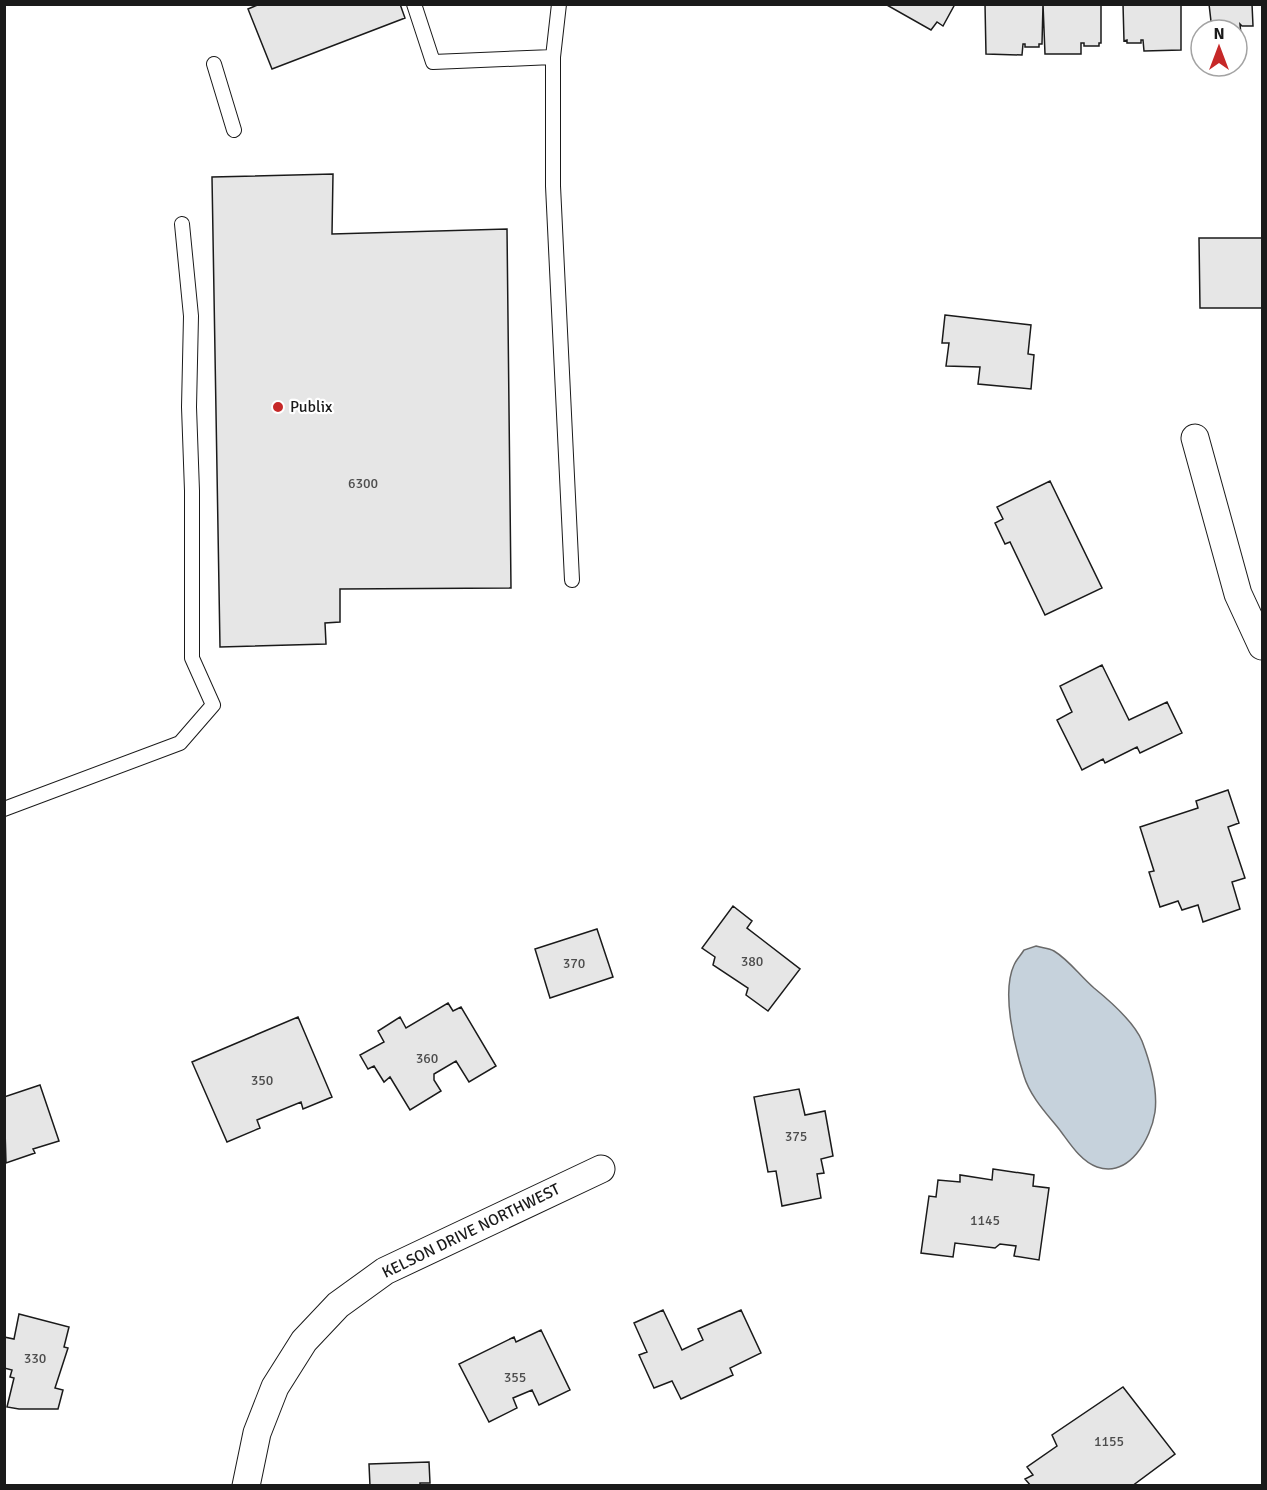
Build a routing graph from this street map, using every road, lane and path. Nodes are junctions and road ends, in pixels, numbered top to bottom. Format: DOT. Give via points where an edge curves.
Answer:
graph roads {
  1 [pos="414,4"];
  2 [pos="559,4"];
  3 [pos="553,57"];
  4 [pos="214,64"];
  5 [pos="234,130"];
  6 [pos="182,224"];
  7 [pos="1195,438"];
  8 [pos="572,580"];
  9 [pos="1263,646"];
  10 [pos="4,809"];
  11 [pos="601,1169"];
  12 [pos="246,1485"];
  1 -- 3 [label="lane" via="433,62"];
  2 -- 3 [label="lane"];
  3 -- 8 [label="lane" via="553,186"];
  4 -- 5 [label="lane"];
  6 -- 10 [label="lane" via="191,316 192,657 213,705 180,743"];
  7 -- 9 [label="street" via="1238,594"];
  11 -- 12 [label="street, KELSON DRIVE NORTHWEST" via="385,1271 338,1305 304,1341 275,1387 257,1433"];
}
